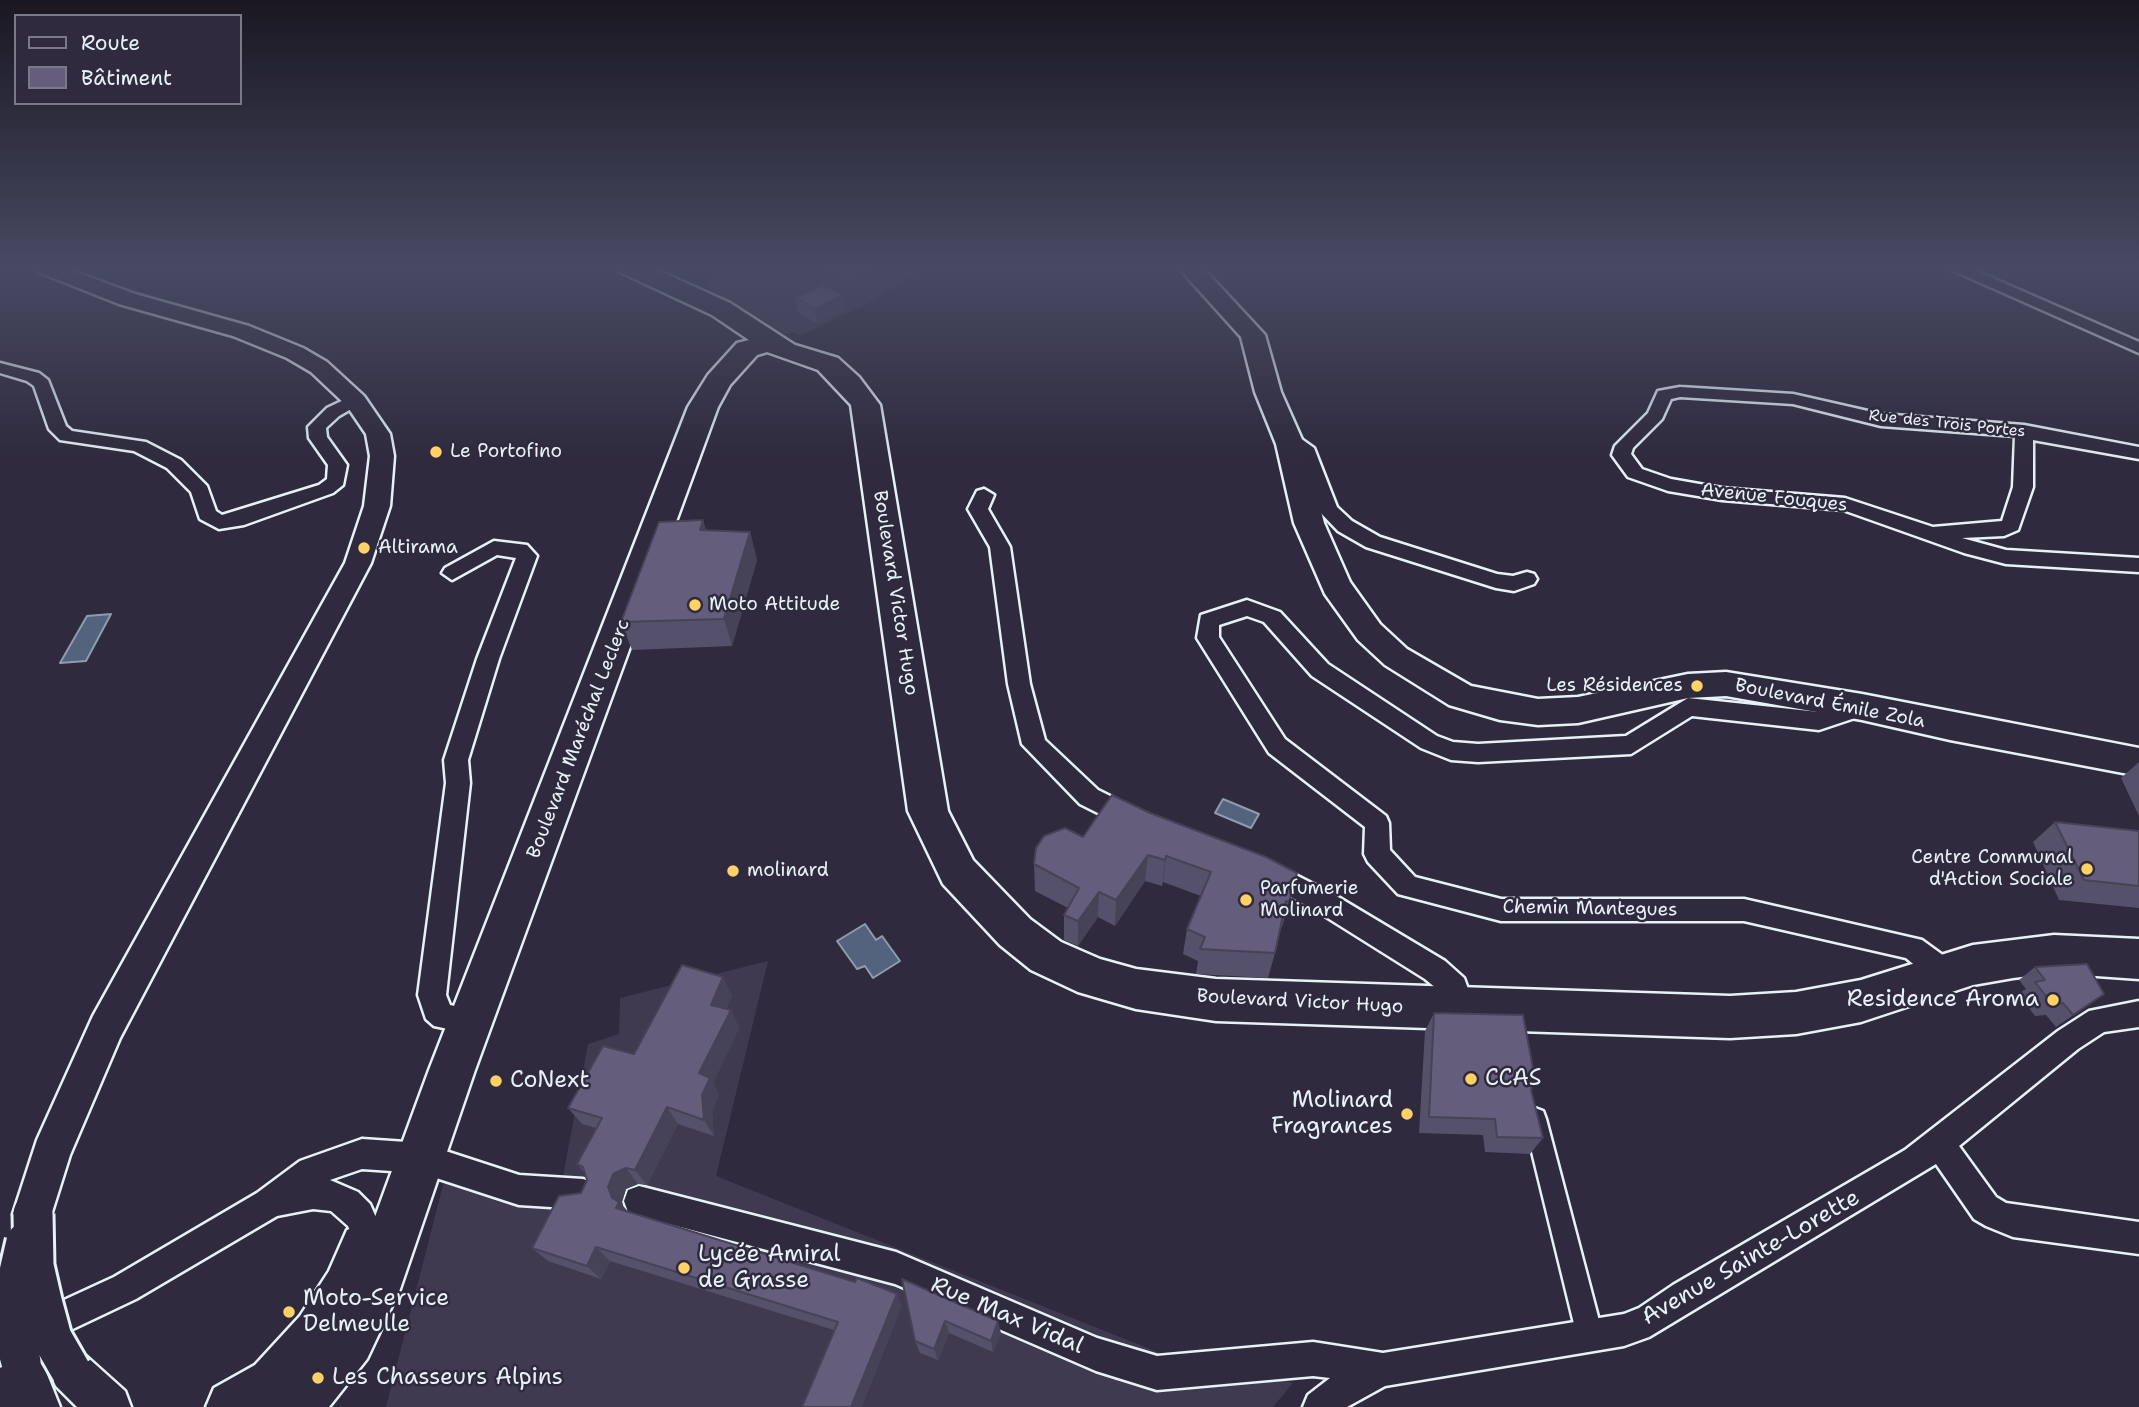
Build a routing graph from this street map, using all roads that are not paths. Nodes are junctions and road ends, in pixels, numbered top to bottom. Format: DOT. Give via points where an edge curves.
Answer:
graph roads {
  1 [pos="245,333"];
  2 [pos="741,333"];
  3 [pos="1251,333"];
  4 [pos="2104,333"];
  5 [pos="2139,348"];
  6 [pos="762,357"];
  7 [pos="0,368"];
  8 [pos="1671,393"];
  9 [pos="356,401"];
  10 [pos="2024,431"];
  11 [pos="1290,444"];
  12 [pos="2139,453"];
  13 [pos="984,495"];
  14 [pos="1929,532"];
  15 [pos="2139,565"];
  16 [pos="452,573"];
  17 [pos="1527,579"];
  18 [pos="1862,707"];
  19 [pos="2139,761"];
  20 [pos="1157,831"];
  21 [pos="1245,864"];
  22 [pos="2139,959"];
  23 [pos="1945,973"];
  24 [pos="1461,1008"];
  25 [pos="2139,1014"];
  26 [pos="472,1021"];
  27 [pos="1532,1106"];
  28 [pos="1939,1143"];
  29 [pos="413,1157"];
  30 [pos="583,1194"];
  31 [pos="639,1201"];
  32 [pos="268,1204"];
  33 [pos="33,1214"];
  34 [pos="369,1238"];
  35 [pos="2139,1238"];
  36 [pos="1590,1336"];
  37 [pos="10,1353"];
  38 [pos="1383,1370"];
  39 [pos="27,1405"];
  40 [pos="110,1407"];
  41 [pos="233,1407"];
  42 [pos="294,1407"];
  43 [pos="1320,1407"];
  1 -- 9 [label="street" via="295,352"];
  2 -- 6 [label="main road"];
  3 -- 11 [label="main road, Boulevard Émile Zola"];
  4 -- 5 [label="street"];
  6 -- 24 [label="main road, Boulevard Victor Hugo" via="849,383 865,405 928,811 958,872 1014,932 1046,956 1094,978 1136,989 1225,1001"];
  6 -- 26 [label="main road, Boulevard Maréchal Leclerc" via="703,407"];
  7 -- 9 [label="street" via="42,384 58,429 67,436 139,446 174,464 200,490 207,514 219,522 250,516 326,489 336,481 338,465 318,438 317,427 333,412"];
  8 -- 10 [label="street, Rue des Trois Portes" via="1793,400 1881,420"];
  8 -- 14 [label="street, Avenue Fouques" via="1661,399 1647,426 1624,446 1621,455 1635,473 1668,485 1722,494 1845,504"];
  9 -- 33 [label="street" via="378,434 382,456 377,506 364,548 106,1028 51,1154"];
  10 -- 12 [label="street, Rue des Trois Portes"];
  10 -- 14 [label="street" via="2023,486 2011,525"];
  11 -- 17 [label="street" via="1305,448 1328,510 1373,542 1496,581 1514,584"];
  11 -- 18 [label="main road, Boulevard Émile Zola" via="1309,523 1336,586 1369,632 1396,657 1461,696 1538,712 1578,710 1688,686 1726,684"];
  13 -- 20 [label="street" via="978,509 1000,547 1019,684 1034,744 1089,797"];
  14 -- 15 [label="street, Avenue Fouques" via="2006,557"];
  16 -- 26 [label="street" via="494,548 520,550 527,556 456,760 458,783 432,995 436,1010 444,1017"];
  18 -- 19 [label="main road, Boulevard Émile Zola"];
  18 -- 23 [label="street, Chemin Mantegues" via="1819,721 1688,707 1631,745 1451,751 1429,742 1320,670 1272,617 1247,608 1209,620 1208,638 1277,746 1377,822 1377,853 1407,886 1501,910 1744,910 1913,948"];
  21 -- 24 [label="street" via="1324,902 1435,970 1454,987"];
  22 -- 23 [label="main road, Boulevard Victor Hugo" via="2054,954"];
  23 -- 24 [label="main road, Boulevard Victor Hugo" via="1861,1001 1797,1013 1730,1017"];
  25 -- 28 [label="street, Avenue Sainte-Lorette" via="2099,1020"];
  26 -- 29 [label="main road, Boulevard Maréchal Leclerc"];
  27 -- 36 [label="street"];
  28 -- 35 [label="street" via="1985,1208 1997,1215 2012,1221"];
  28 -- 36 [label="street, Avenue Sainte-Lorette" via="1649,1321"];
  29 -- 30 [label="street" via="519,1190"];
  29 -- 32 [label="street" via="362,1154 337,1161 311,1172"];
  29 -- 34 [label="main road, Boulevard Maréchal Leclerc"];
  29 -- 42 [label="main road, Boulevard Maréchal Leclerc" via="362,1315 334,1360"];
  31 -- 38 [label="street, Rue Max Vidal" via="896,1269 1096,1354 1157,1373 1313,1359"];
  32 -- 34 [label="street" via="291,1196 334,1196 359,1215"];
  32 -- 37 [label="street"];
  33 -- 37 [label="street, bridge" via="13,1294"];
  33 -- 40 [label="street, bridge" via="34,1266 52,1338 71,1371"];
  34 -- 41 [label="main road, Boulevard Maréchal Leclerc" via="347,1289 319,1335 274,1384"];
  36 -- 38 [label="street, Avenue Sainte-Lorette"];
  37 -- 39 [label="street"];
  38 -- 43 [label="street, Avenue Sainte-Lorette" via="1343,1389"];
}
